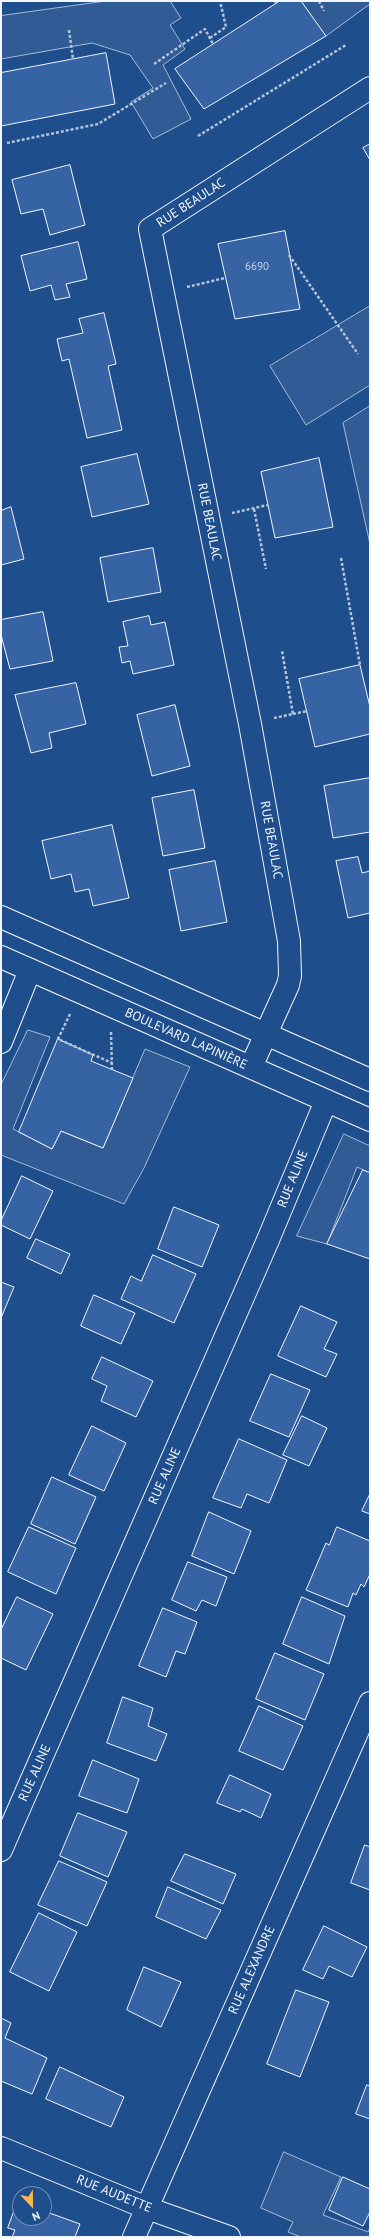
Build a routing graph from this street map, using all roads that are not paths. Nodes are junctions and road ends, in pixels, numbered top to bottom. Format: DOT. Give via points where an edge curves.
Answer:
graph roads {
  1 [pos="370,88"];
  2 [pos="1,917"];
  3 [pos="1,957"];
  4 [pos="30,970"];
  5 [pos="266,1033"];
  6 [pos="1,1042"];
  7 [pos="250,1067"];
  8 [pos="370,1080"];
  9 [pos="326,1101"];
  10 [pos="370,1120"];
  11 [pos="370,1703"];
  12 [pos="1,1850"];
  13 [pos="1,2148"];
  14 [pos="147,2208"];
  15 [pos="134,2237"];
  16 [pos="229,2237"];
  1 -- 5 [label="street, RUE BEAULAC" via="150,229 250,724 290,956 288,985"];
  2 -- 5 [label="street"];
  3 -- 4 [label="street, BOULEVARD LAPINIÈRE"];
  4 -- 6 [label="street"];
  4 -- 7 [label="street, BOULEVARD LAPINIÈRE"];
  5 -- 7 [label="street, RUE BEAULAC"];
  5 -- 8 [label="street"];
  7 -- 9 [label="street, BOULEVARD LAPINIÈRE"];
  9 -- 10 [label="street, BOULEVARD LAPINIÈRE"];
  9 -- 12 [label="street, RUE ALINE" via="268,1240"];
  11 -- 14 [label="street, RUE ALEXANDRE"];
  13 -- 14 [label="street, RUE AUDETTE"];
  14 -- 15 [label="street, RUE ALEXANDRE"];
  14 -- 16 [label="street, RUE AUDETTE"];
}
